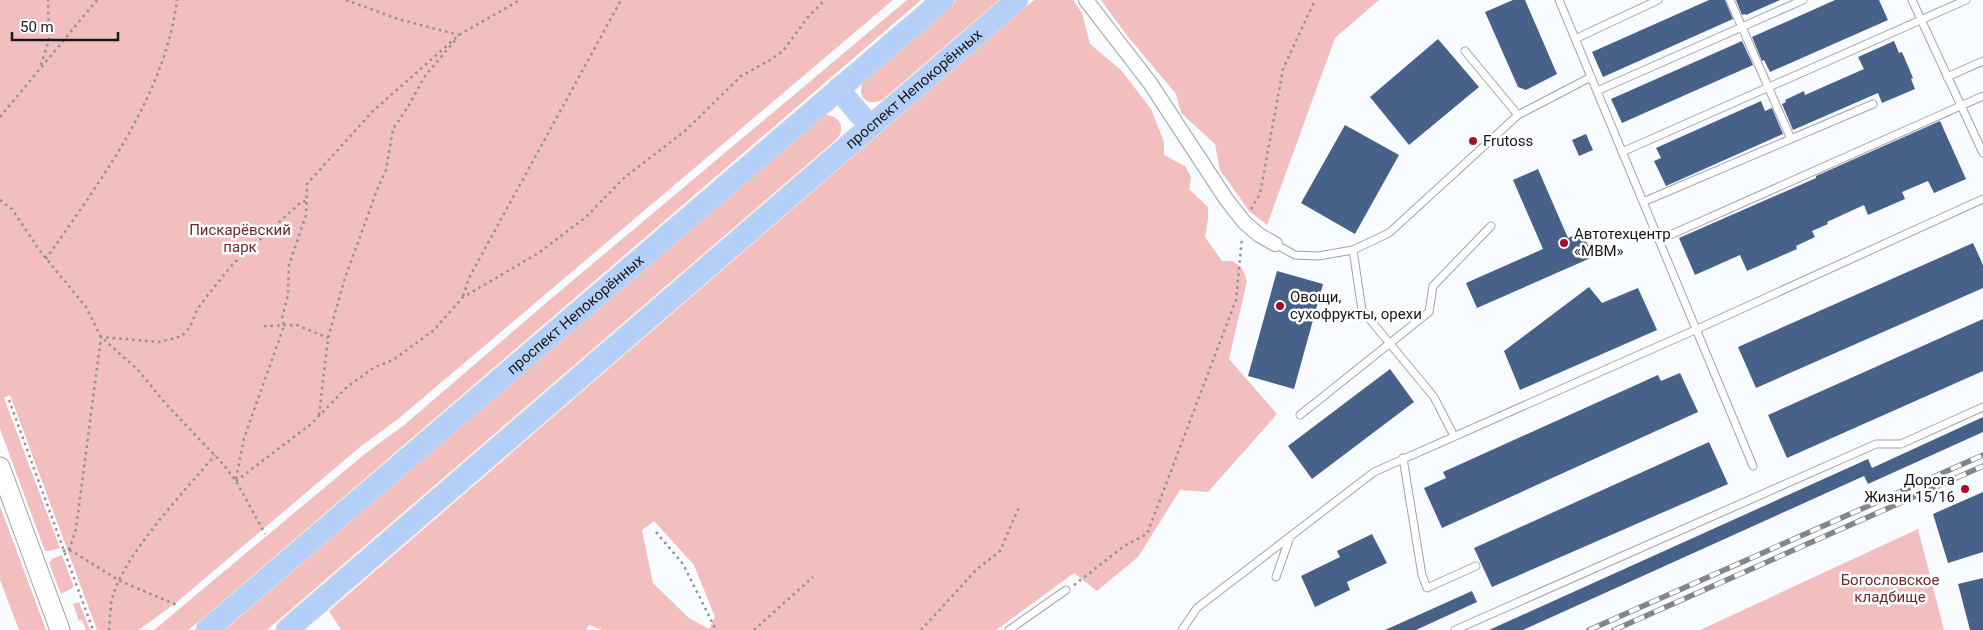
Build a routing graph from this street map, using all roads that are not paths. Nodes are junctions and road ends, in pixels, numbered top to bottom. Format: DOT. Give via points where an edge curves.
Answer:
graph roads {
  1 [pos="943,0"];
  2 [pos="1017,0"];
  3 [pos="1086,0"];
  4 [pos="1559,0"];
  5 [pos="1658,0"];
  6 [pos="1730,0"];
  7 [pos="1803,0"];
  8 [pos="1912,0"];
  9 [pos="1966,0"];
  10 [pos="1921,20"];
  11 [pos="1742,27"];
  12 [pos="1575,39"];
  13 [pos="1465,51"];
  14 [pos="1983,61"];
  15 [pos="1591,76"];
  16 [pos="1947,77"];
  17 [pos="1768,88"];
  18 [pos="838,89"];
  19 [pos="1597,91"];
  20 [pos="1983,96"];
  21 [pos="1873,104"];
  22 [pos="1961,106"];
  23 [pos="1518,115"];
  24 [pos="870,126"];
  25 [pos="1791,139"];
  26 [pos="1622,152"];
  27 [pos="1983,153"];
  28 [pos="1983,199"];
  29 [pos="1643,202"];
  30 [pos="1491,226"];
  31 [pos="1659,240"];
  32 [pos="1275,244"];
  33 [pos="1352,250"];
  34 [pos="1695,330"];
  35 [pos="1390,344"];
  36 [pos="1983,407"];
  37 [pos="1300,415"];
  38 [pos="1454,436"];
  39 [pos="1403,458"];
  40 [pos="1753,466"];
  41 [pos="0,467"];
  42 [pos="1290,536"];
  43 [pos="1476,566"];
  44 [pos="1276,578"];
  45 [pos="1066,590"];
  46 [pos="60,630"];
  47 [pos="207,630"];
  48 [pos="287,630"];
  49 [pos="1009,630"];
  50 [pos="1182,630"];
  51 [pos="1455,630"];
  1 -- 18 [label="main road, проспект Непокорённых"];
  2 -- 24 [label="main road, проспект Непокорённых"];
  3 -- 32 [label="street" via="1150,83 1226,200 1244,222"];
  4 -- 12 [label="lane"];
  5 -- 12 [label="lane"];
  6 -- 11 [label="lane"];
  7 -- 11 [label="lane"];
  8 -- 10 [label="lane"];
  9 -- 10 [label="lane"];
  10 -- 16 [label="lane"];
  10 -- 17 [label="lane"];
  11 -- 17 [label="lane"];
  11 -- 19 [label="lane"];
  12 -- 15 [label="lane"];
  13 -- 23 [label="lane"];
  14 -- 16 [label="lane"];
  15 -- 19 [label="lane"];
  15 -- 23 [label="lane"];
  16 -- 22 [label="lane"];
  17 -- 25 [label="lane"];
  17 -- 26 [label="lane"];
  18 -- 24 [label="main road"];
  18 -- 47 [label="main road, проспект Непокорённых"];
  19 -- 26 [label="lane"];
  20 -- 22 [label="lane"];
  21 -- 25 [label="lane"];
  22 -- 27 [label="lane"];
  22 -- 31 [label="lane"];
  23 -- 33 [label="lane" via="1389,233"];
  24 -- 48 [label="main road, проспект Непокорённых"];
  25 -- 29 [label="lane"];
  26 -- 29 [label="lane"];
  28 -- 34 [label="lane"];
  29 -- 31 [label="lane"];
  30 -- 35 [label="lane" via="1433,286 1429,312"];
  31 -- 34 [label="lane"];
  32 -- 33 [label="lane" via="1295,255 1318,256"];
  33 -- 35 [label="lane" via="1362,310"];
  34 -- 38 [label="lane"];
  34 -- 40 [label="lane"];
  35 -- 37 [label="lane"];
  35 -- 38 [label="lane" via="1434,397"];
  36 -- 51 [label="lane" via="1901,444 1876,444"];
  38 -- 39 [label="lane"];
  39 -- 42 [label="lane" via="1374,472"];
  39 -- 43 [label="lane" via="1422,575 1427,588"];
  41 -- 46 [label="street"];
  42 -- 44 [label="lane"];
  42 -- 50 [label="lane" via="1197,608"];
  45 -- 49 [label="lane"];
}
